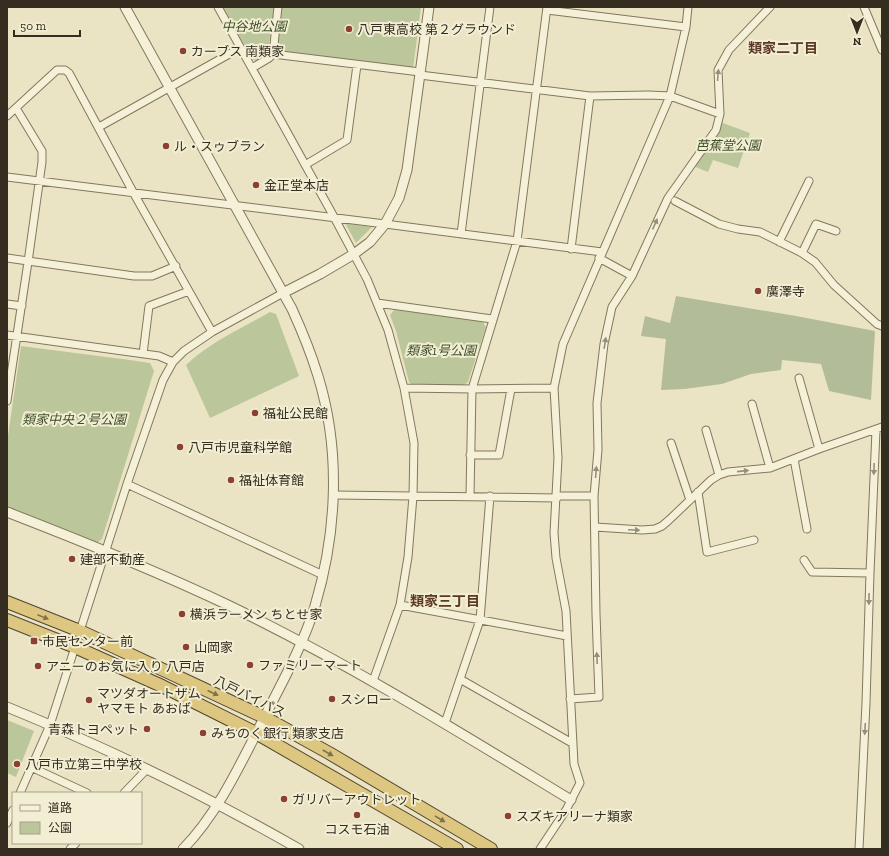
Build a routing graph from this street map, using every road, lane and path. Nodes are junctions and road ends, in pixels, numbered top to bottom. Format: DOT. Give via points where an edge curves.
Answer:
graph roads {
  1 [pos="125,7"];
  2 [pos="218,7"];
  3 [pos="278,7"];
  4 [pos="429,7"];
  5 [pos="490,7"];
  6 [pos="688,7"];
  7 [pos="770,7"];
  8 [pos="864,7"];
  9 [pos="547,8"];
  10 [pos="686,27"];
  11 [pos="240,48"];
  12 [pos="882,50"];
  13 [pos="273,54"];
  14 [pos="357,65"];
  15 [pos="252,68"];
  16 [pos="420,74"];
  17 [pos="480,82"];
  18 [pos="170,88"];
  19 [pos="536,89"];
  20 [pos="590,96"];
  21 [pos="670,96"];
  22 [pos="16,108"];
  23 [pos="720,114"];
  24 [pos="7,116"];
  25 [pos="99,127"];
  26 [pos="305,165"];
  27 [pos="7,177"];
  28 [pos="809,181"];
  29 [pos="39,182"];
  30 [pos="133,192"];
  31 [pos="675,201"];
  32 [pos="235,205"];
  33 [pos="334,217"];
  34 [pos="385,224"];
  35 [pos="836,231"];
  36 [pos="461,234"];
  37 [pos="517,241"];
  38 [pos="779,242"];
  39 [pos="571,249"];
  40 [pos="802,253"];
  41 [pos="354,254"];
  42 [pos="600,255"];
  43 [pos="7,258"];
  44 [pos="28,262"];
  45 [pos="176,266"];
  46 [pos="632,276"];
  47 [pos="189,290"];
  48 [pos="283,293"];
  49 [pos="377,303"];
  50 [pos="7,304"];
  51 [pos="22,306"];
  52 [pos="492,319"];
  53 [pos="882,326"];
  54 [pos="212,332"];
  55 [pos="7,335"];
  56 [pos="17,336"];
  57 [pos="143,354"];
  58 [pos="173,362"];
  59 [pos="799,378"];
  60 [pos="404,388"];
  61 [pos="554,388"];
  62 [pos="472,389"];
  63 [pos="511,389"];
  64 [pos="7,401"];
  65 [pos="752,404"];
  66 [pos="879,429"];
  67 [pos="706,430"];
  68 [pos="671,443"];
  69 [pos="819,449"];
  70 [pos="470,455"];
  71 [pos="794,459"];
  72 [pos="770,468"];
  73 [pos="719,475"];
  74 [pos="127,484"];
  75 [pos="698,492"];
  76 [pos="334,495"];
  77 [pos="413,496"];
  78 [pos="470,496"];
  79 [pos="490,496"];
  80 [pos="594,496"];
  81 [pos="557,497"];
  82 [pos="690,500"];
  83 [pos="7,512"];
  84 [pos="595,527"];
  85 [pos="806,529"];
  86 [pos="754,540"];
  87 [pos="106,550"];
  88 [pos="804,560"];
  89 [pos="870,573"];
  90 [pos="323,574"];
  91 [pos="7,602"];
  92 [pos="400,605"];
  93 [pos="7,620"];
  94 [pos="480,620"];
  95 [pos="80,631"];
  96 [pos="566,636"];
  97 [pos="301,643"];
  98 [pos="75,647"];
  99 [pos="460,679"];
  100 [pos="373,681"];
  101 [pos="570,699"];
  102 [pos="7,707"];
  103 [pos="264,717"];
  104 [pos="445,723"];
  105 [pos="50,725"];
  106 [pos="256,733"];
  107 [pos="572,744"];
  108 [pos="31,767"];
  109 [pos="147,768"];
  110 [pos="20,792"];
  111 [pos="85,792"];
  112 [pos="125,792"];
  113 [pos="571,800"];
  114 [pos="217,805"];
  115 [pos="12,812"];
  116 [pos="7,823"];
  117 [pos="296,848"];
  118 [pos="183,849"];
  119 [pos="457,849"];
  120 [pos="491,849"];
  121 [pos="540,849"];
  122 [pos="859,849"];
  1 -- 18 [label="street"];
  2 -- 11 [label="street"];
  3 -- 13 [label="street"];
  4 -- 16 [label="street"];
  5 -- 17 [label="street"];
  6 -- 10 [label="street"];
  23 -- 7 [label="street, one-way" via="718,70 728,50"];
  8 -- 12 [label="street"];
  9 -- 10 [label="street"];
  9 -- 19 [label="street"];
  10 -- 21 [label="street"];
  11 -- 15 [label="street"];
  11 -- 18 [label="street"];
  13 -- 14 [label="street"];
  13 -- 15 [label="street"];
  14 -- 16 [label="street"];
  14 -- 26 [label="street" via="347,140"];
  15 -- 26 [label="street"];
  16 -- 17 [label="street"];
  16 -- 34 [label="street" via="407,170 399,198"];
  17 -- 19 [label="street"];
  17 -- 36 [label="street"];
  18 -- 25 [label="street"];
  18 -- 32 [label="street"];
  19 -- 20 [label="street"];
  19 -- 37 [label="street"];
  20 -- 21 [label="street"];
  20 -- 39 [label="street"];
  21 -- 23 [label="street"];
  21 -- 42 [label="street"];
  22 -- 24 [label="street"];
  22 -- 25 [label="street" via="58,70 66,70"];
  22 -- 29 [label="street" via="42,151"];
  46 -- 23 [label="street, one-way" via="668,198 716,130"];
  25 -- 30 [label="street"];
  26 -- 33 [label="street"];
  27 -- 29 [label="street"];
  28 -- 38 [label="street"];
  29 -- 30 [label="street"];
  29 -- 44 [label="street"];
  30 -- 32 [label="street"];
  30 -- 45 [label="street"];
  31 -- 38 [label="street" via="720,224 738,230 760,232"];
  32 -- 33 [label="street"];
  32 -- 48 [label="street"];
  33 -- 34 [label="street"];
  33 -- 41 [label="street"];
  34 -- 36 [label="street"];
  34 -- 41 [label="street" via="370,242"];
  35 -- 40 [label="street" via="816,224"];
  36 -- 37 [label="street"];
  37 -- 39 [label="street"];
  37 -- 52 [label="street"];
  38 -- 40 [label="street"];
  39 -- 42 [label="street"];
  40 -- 53 [label="street" via="815,262 834,284"];
  41 -- 48 [label="street"];
  41 -- 49 [label="street"];
  42 -- 46 [label="street"];
  42 -- 61 [label="street" via="563,344"];
  43 -- 44 [label="street"];
  44 -- 45 [label="street" via="134,276 152,276"];
  44 -- 51 [label="street"];
  45 -- 47 [label="street"];
  80 -- 46 [label="street, one-way" via="598,450 597,402 604,344 612,307"];
  47 -- 54 [label="street"];
  47 -- 57 [label="street" via="149,306"];
  48 -- 54 [label="street"];
  48 -- 76 [label="street" via="306,341 318,378 329,425"];
  49 -- 52 [label="street"];
  49 -- 60 [label="street" via="388,330"];
  50 -- 51 [label="street"];
  51 -- 56 [label="street"];
  52 -- 62 [label="street"];
  54 -- 58 [label="street" via="184,351"];
  55 -- 56 [label="street"];
  56 -- 57 [label="street"];
  56 -- 64 [label="street"];
  57 -- 58 [label="street" via="159,356"];
  58 -- 74 [label="street" via="163,380"];
  59 -- 69 [label="street"];
  60 -- 62 [label="street"];
  60 -- 77 [label="street" via="414,443"];
  61 -- 63 [label="street"];
  61 -- 81 [label="street" via="558,458"];
  62 -- 63 [label="street"];
  62 -- 70 [label="street"];
  63 -- 70 [label="street" via="500,455"];
  65 -- 72 [label="street"];
  66 -- 69 [label="street"];
  66 -- 89 [label="street, one-way"];
  67 -- 73 [label="street"];
  68 -- 82 [label="street"];
  69 -- 71 [label="street"];
  70 -- 78 [label="street"];
  71 -- 72 [label="street"];
  71 -- 85 [label="street"];
  73 -- 72 [label="street, one-way"];
  73 -- 75 [label="street"];
  74 -- 87 [label="street"];
  74 -- 90 [label="street"];
  75 -- 82 [label="street"];
  75 -- 86 [label="street" via="707,552"];
  76 -- 77 [label="street"];
  76 -- 90 [label="street"];
  77 -- 78 [label="street"];
  77 -- 92 [label="street" via="408,557"];
  78 -- 79 [label="street"];
  79 -- 81 [label="street"];
  79 -- 94 [label="street"];
  80 -- 81 [label="street"];
  80 -- 84 [label="street"];
  81 -- 96 [label="street" via="554,533 566,611"];
  84 -- 82 [label="street, one-way" via="655,529 670,520"];
  83 -- 87 [label="street"];
  101 -- 84 [label="street, one-way" via="599,697"];
  87 -- 95 [label="street"];
  87 -- 97 [label="street" via="231,607"];
  88 -- 89 [label="street" via="812,572"];
  89 -- 122 [label="street, one-way"];
  90 -- 97 [label="street" via="315,607"];
  91 -- 95 [label="highway, 八戸バイパス, one-way"];
  92 -- 94 [label="street"];
  92 -- 100 [label="street"];
  93 -- 98 [label="highway"];
  94 -- 96 [label="street"];
  94 -- 99 [label="street"];
  95 -- 103 [label="highway, 八戸バイパス, one-way"];
  96 -- 101 [label="street"];
  97 -- 100 [label="street"];
  97 -- 103 [label="street"];
  98 -- 105 [label="street"];
  98 -- 106 [label="highway" via="162,686"];
  99 -- 104 [label="street"];
  99 -- 107 [label="street"];
  100 -- 104 [label="street"];
  101 -- 107 [label="street"];
  102 -- 105 [label="street"];
  103 -- 106 [label="street"];
  103 -- 120 [label="highway, 八戸バイパス, one-way"];
  104 -- 113 [label="street"];
  105 -- 108 [label="street"];
  105 -- 109 [label="street"];
  106 -- 114 [label="street"];
  106 -- 119 [label="highway"];
  107 -- 113 [label="street" via="574,764 580,783"];
  108 -- 110 [label="street"];
  108 -- 111 [label="street"];
  109 -- 112 [label="street"];
  109 -- 114 [label="street"];
  113 -- 121 [label="street"];
  114 -- 117 [label="street"];
  114 -- 118 [label="street"];
  115 -- 116 [label="street"];
}
